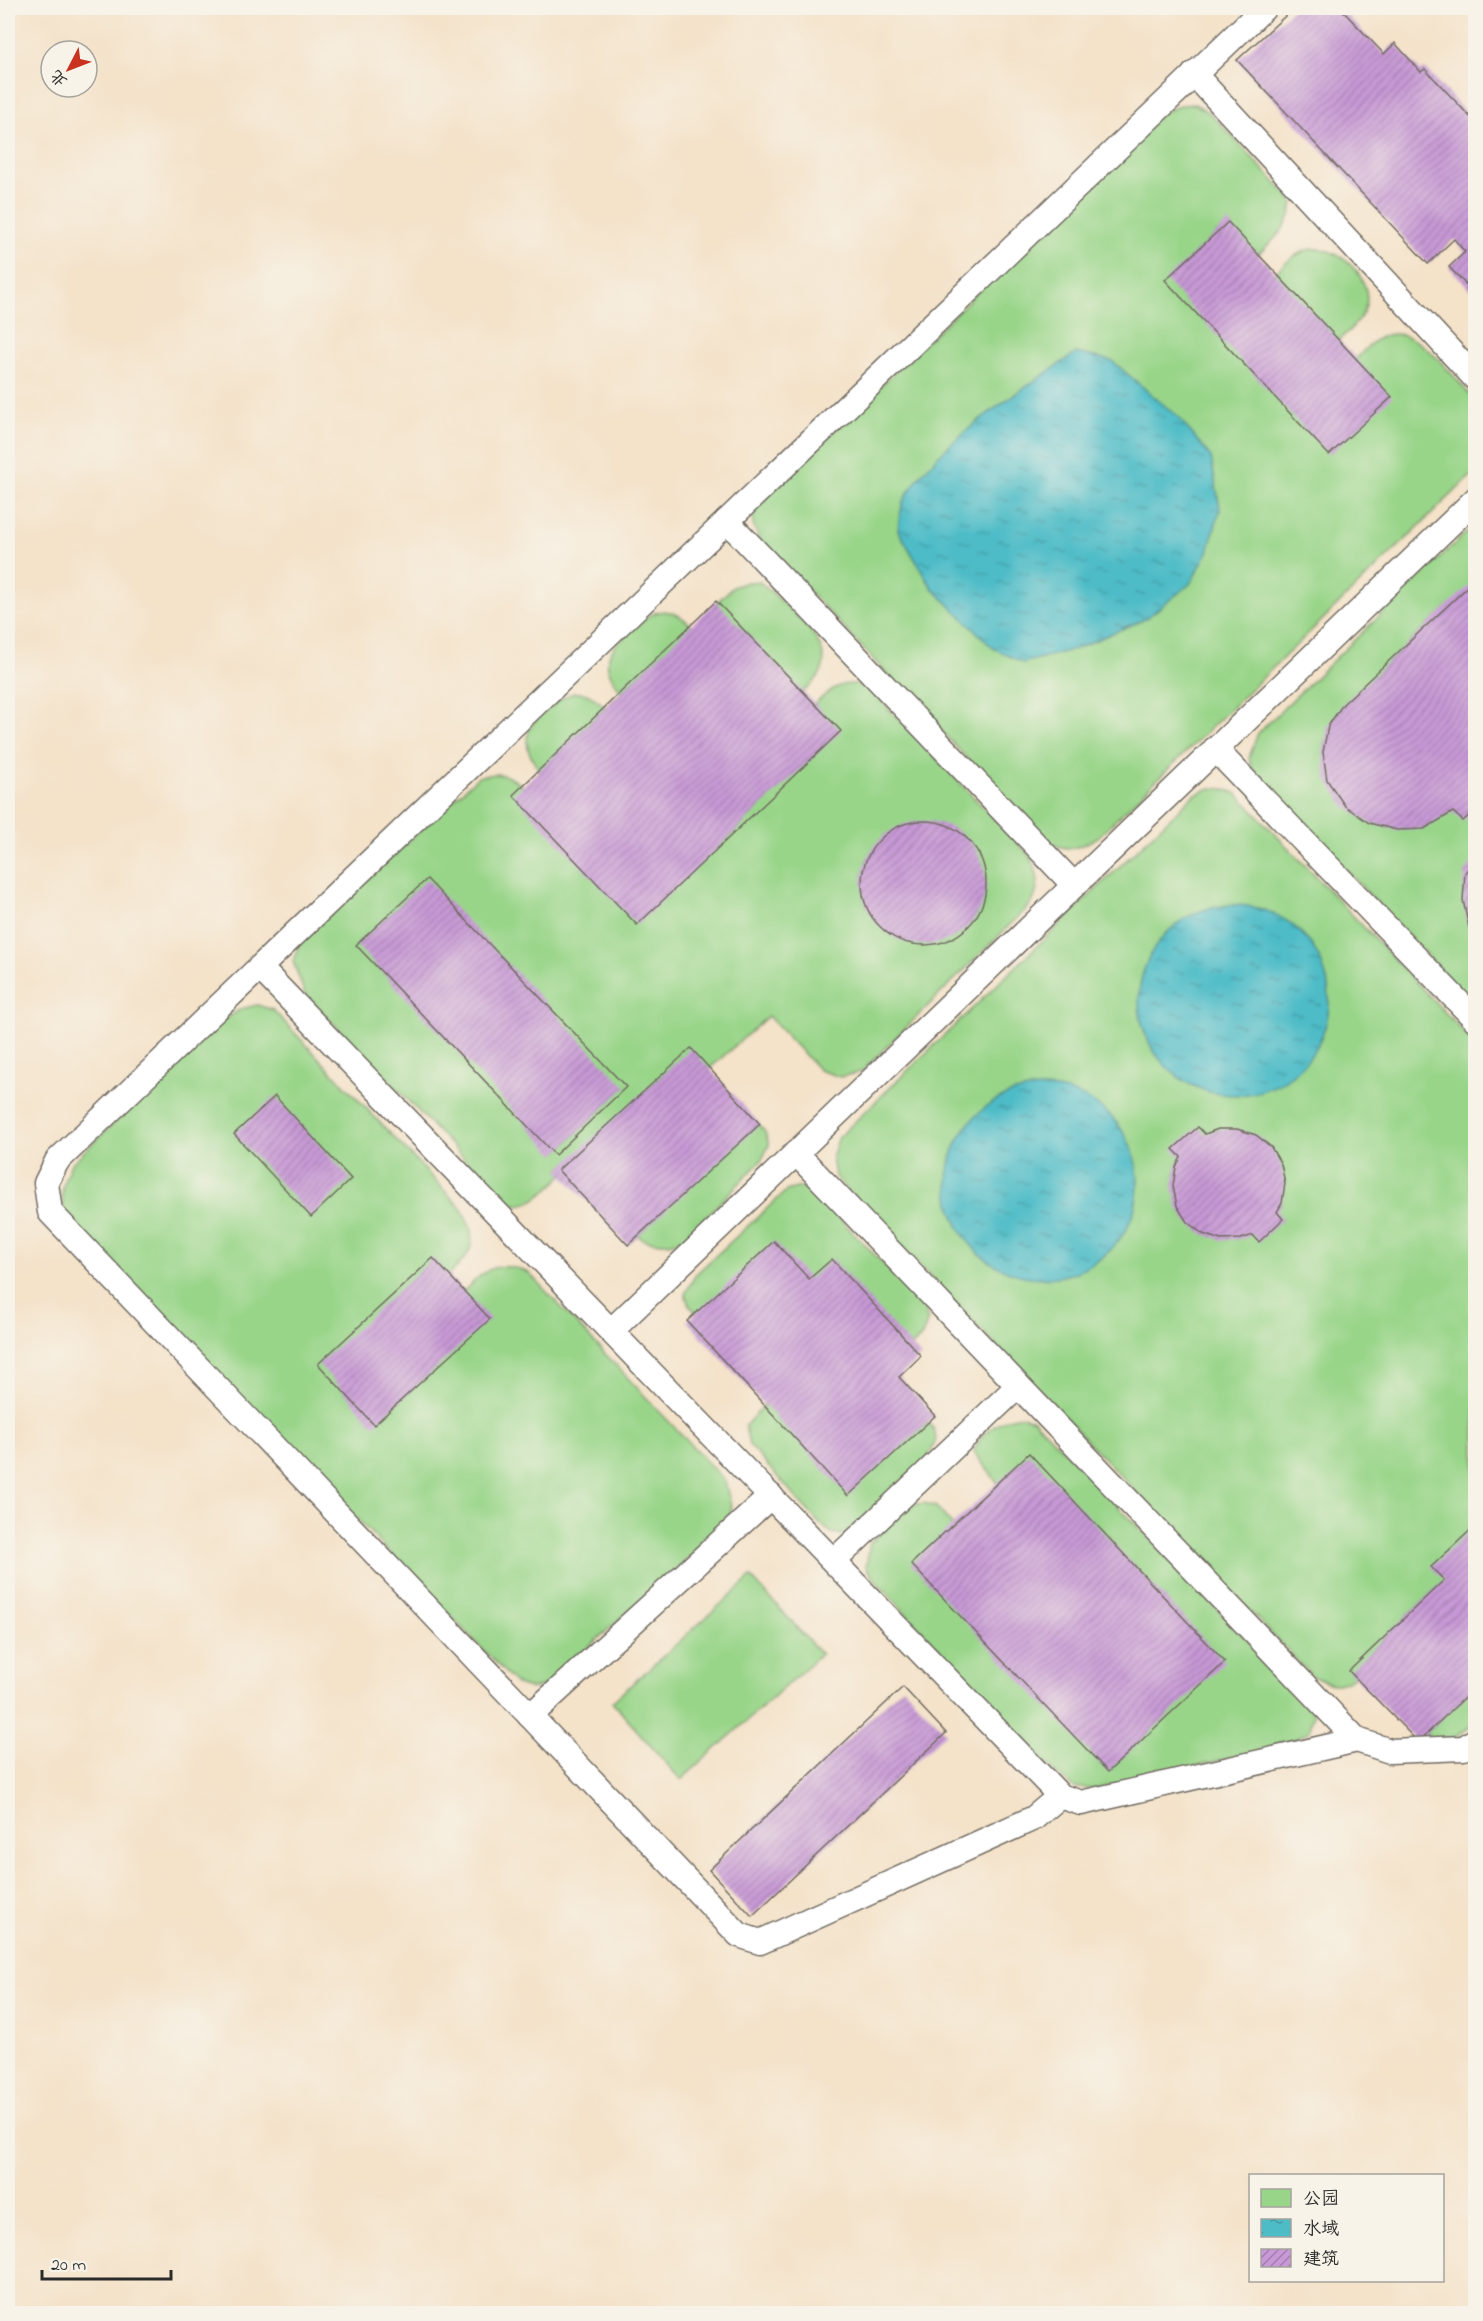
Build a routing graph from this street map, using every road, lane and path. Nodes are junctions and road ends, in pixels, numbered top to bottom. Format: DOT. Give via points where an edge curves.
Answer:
graph roads {
  1 [pos="1263,8"];
  2 [pos="1194,74"];
  3 [pos="1476,379"];
  4 [pos="1476,499"];
  5 [pos="727,521"];
  6 [pos="1215,749"];
  7 [pos="1074,885"];
  8 [pos="260,968"];
  9 [pos="1476,1020"];
  10 [pos="796,1154"];
  11 [pos="611,1331"];
  12 [pos="1018,1386"];
  13 [pos="771,1496"];
  14 [pos="834,1562"];
  15 [pos="530,1716"];
  16 [pos="1357,1740"];
  17 [pos="1476,1740"];
  18 [pos="1060,1796"];
  1 -- 2 [label="lane"];
  2 -- 3 [label="lane"];
  2 -- 5 [label="lane"];
  4 -- 6 [label="lane"];
  5 -- 7 [label="lane"];
  5 -- 8 [label="lane"];
  6 -- 7 [label="lane"];
  6 -- 9 [label="lane"];
  7 -- 10 [label="lane"];
  8 -- 11 [label="lane"];
  8 -- 15 [label="lane" via="57,1161 46,1183 50,1212"];
  10 -- 11 [label="lane"];
  10 -- 12 [label="lane"];
  11 -- 13 [label="lane"];
  12 -- 14 [label="lane"];
  12 -- 16 [label="lane"];
  13 -- 14 [label="lane"];
  13 -- 15 [label="lane"];
  14 -- 18 [label="lane"];
  15 -- 18 [label="lane" via="739,1935 760,1942 1034,1818"];
  16 -- 17 [label="lane" via="1390,1751 1464,1748"];
  16 -- 18 [label="lane" via="1081,1803"];
}
